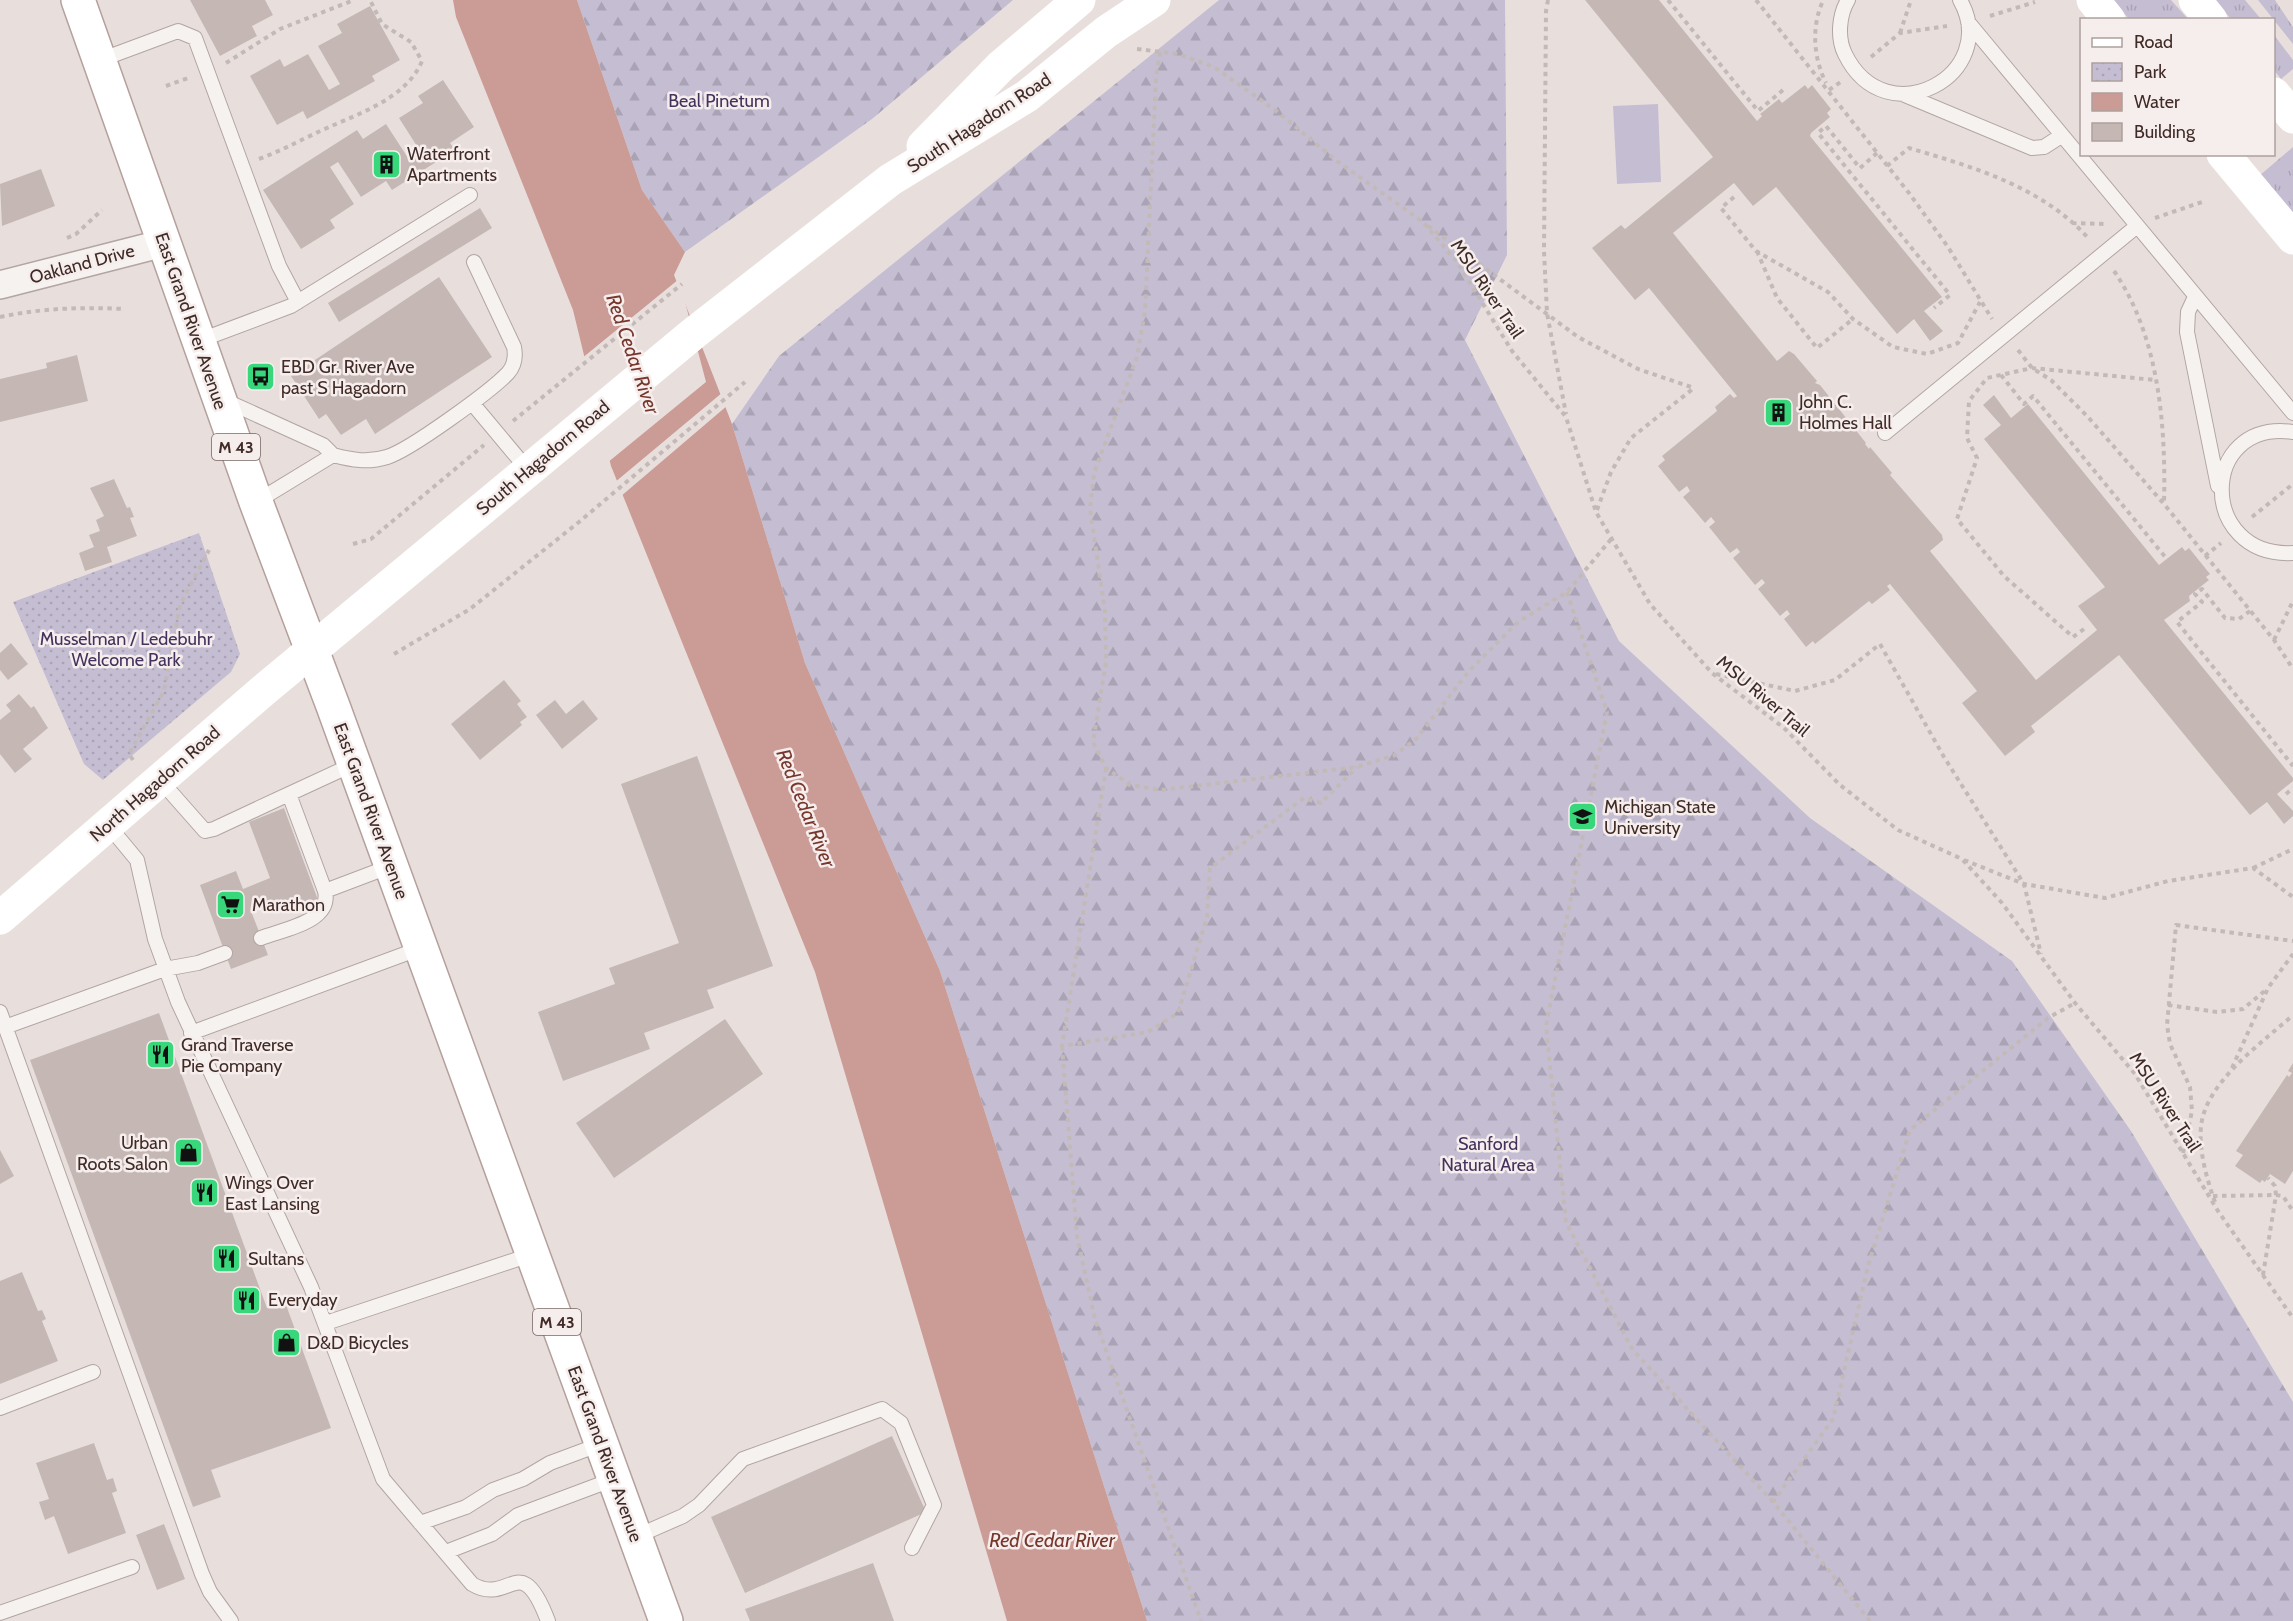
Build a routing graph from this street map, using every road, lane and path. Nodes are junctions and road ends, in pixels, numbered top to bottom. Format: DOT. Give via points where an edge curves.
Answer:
graph roads {
  1 [pos="78,0"];
  2 [pos="354,0"];
  3 [pos="370,0"];
  4 [pos="1079,0"];
  5 [pos="1154,0"];
  6 [pos="1548,0"];
  7 [pos="1668,0"];
  8 [pos="1848,0"];
  9 [pos="1911,0"];
  10 [pos="1960,0"];
  11 [pos="2092,0"];
  12 [pos="2195,0"];
  13 [pos="2107,18"];
  14 [pos="2209,18"];
  15 [pos="1968,22"];
  16 [pos="1900,33"];
  17 [pos="1137,49"];
  18 [pos="1160,52"];
  19 [pos="100,60"];
  20 [pos="207,70"];
  21 [pos="166,87"];
  22 [pos="1783,90"];
  23 [pos="1903,95"];
  24 [pos="2275,95"];
  25 [pos="2293,117"];
  26 [pos="2061,136"];
  27 [pos="1877,153"];
  28 [pos="2225,156"];
  29 [pos="242,166"];
  30 [pos="890,180"];
  31 [pos="470,195"];
  32 [pos="1734,197"];
  33 [pos="102,210"];
  34 [pos="1423,222"];
  35 [pos="2137,226"];
  36 [pos="2293,238"];
  37 [pos="56,243"];
  38 [pos="164,243"];
  39 [pos="1756,251"];
  40 [pos="474,262"];
  41 [pos="682,284"];
  42 [pos="0,285"];
  43 [pos="2195,297"];
  44 [pos="1980,301"];
  45 [pos="298,302"];
  46 [pos="124,309"];
  47 [pos="1934,309"];
  48 [pos="1547,313"];
  49 [pos="0,317"];
  50 [pos="1853,319"];
  51 [pos="198,341"];
  52 [pos="2001,375"];
  53 [pos="2155,380"];
  54 [pos="745,382"];
  55 [pos="218,397"];
  56 [pos="472,403"];
  57 [pos="2293,413"];
  58 [pos="1566,417"];
  59 [pos="2293,432"];
  60 [pos="498,433"];
  61 [pos="1885,433"];
  62 [pos="333,455"];
  63 [pos="528,470"];
  64 [pos="2293,484"];
  65 [pos="256,502"];
  66 [pos="2221,502"];
  67 [pos="1596,512"];
  68 [pos="2251,518"];
  69 [pos="1612,538"];
  70 [pos="353,544"];
  71 [pos="2217,546"];
  72 [pos="209,550"];
  73 [pos="2293,553"];
  74 [pos="2205,556"];
  75 [pos="2166,558"];
  76 [pos="1567,592"];
  77 [pos="2293,601"];
  78 [pos="2250,610"];
  79 [pos="2084,629"];
  80 [pos="2274,640"];
  81 [pos="311,650"];
  82 [pos="394,654"];
  83 [pos="1712,673"];
  84 [pos="133,760"];
  85 [pos="354,764"];
  86 [pos="2293,766"];
  87 [pos="1357,767"];
  88 [pos="1106,768"];
  89 [pos="160,780"];
  90 [pos="2293,788"];
  91 [pos="289,794"];
  92 [pos="2286,794"];
  93 [pos="108,825"];
  94 [pos="2293,849"];
  95 [pos="1962,859"];
  96 [pos="391,866"];
  97 [pos="2253,868"];
  98 [pos="2024,884"];
  99 [pos="325,891"];
  100 [pos="2293,897"];
  101 [pos="0,918"];
  102 [pos="261,938"];
  103 [pos="2293,941"];
  104 [pos="421,948"];
  105 [pos="225,953"];
  106 [pos="2293,954"];
  107 [pos="2041,958"];
  108 [pos="165,969"];
  109 [pos="2268,988"];
  110 [pos="2075,1003"];
  111 [pos="2168,1005"];
  112 [pos="0,1012"];
  113 [pos="2293,1015"];
  114 [pos="5,1027"];
  115 [pos="191,1033"];
  116 [pos="1062,1046"];
  117 [pos="2230,1071"];
  118 [pos="2182,1154"];
  119 [pos="2268,1178"];
  120 [pos="2276,1195"];
  121 [pos="2213,1196"];
  122 [pos="2218,1211"];
  123 [pos="2293,1211"];
  124 [pos="532,1254"];
  125 [pos="2263,1275"];
  126 [pos="2293,1316"];
  127 [pos="326,1323"];
  128 [pos="93,1372"];
  129 [pos="0,1408"];
  130 [pos="601,1444"];
  131 [pos="614,1479"];
  132 [pos="1773,1502"];
  133 [pos="420,1523"];
  134 [pos="635,1537"];
  135 [pos="912,1548"];
  136 [pos="446,1552"];
  137 [pos="132,1567"];
  138 [pos="0,1613"];
  139 [pos="231,1621"];
  140 [pos="548,1621"];
  141 [pos="666,1621"];
  142 [pos="1201,1621"];
  143 [pos="1870,1621"];
  1 -- 19 [label="street, East Grand River Avenue / M 43"];
  2 -- 20 [label="path" via="280,29 229,62"];
  3 -- 29 [label="path" via="382,24 411,42 422,61 417,73 385,100 347,122"];
  4 -- 30 [label="street, South Hagadorn Road" via="1000,66"];
  5 -- 30 [label="street, South Hagadorn Road" via="1106,32 1027,96"];
  6 -- 48 [label="path" via="1544,240"];
  7 -- 22 [label="path" via="1758,111"];
  8 -- 23 [label="lane" via="1840,19 1840,34 1849,64 1868,84"];
  9 -- 16 [label="path"];
  10 -- 15 [label="lane"];
  11 -- 13 [label="street"];
  12 -- 14 [label="street"];
  15 -- 23 [label="lane" via="1964,54 1946,79 1933,88"];
  15 -- 26 [label="lane"];
  17 -- 18 [label="path, MSU River Trail"];
  18 -- 34 [label="path, MSU River Trail" via="1214,67"];
  18 -- 88 [label="path" via="1145,311 1137,357 1094,473 1090,509 1105,611 1106,662 1093,742"];
  19 -- 20 [label="lane" via="178,31 195,38"];
  19 -- 38 [label="street, East Grand River Avenue / M 43"];
  20 -- 21 [label="path"];
  20 -- 29 [label="lane"];
  23 -- 26 [label="lane" via="2032,148 2044,147"];
  24 -- 25 [label="street"];
  26 -- 35 [label="lane"];
  27 -- 47 [label="path" via="1860,168 1826,126 1818,133 1950,295"];
  28 -- 36 [label="street"];
  29 -- 45 [label="lane" via="279,266"];
  30 -- 63 [label="street, South Hagadorn Road" via="694,333"];
  31 -- 45 [label="lane"];
  32 -- 39 [label="path" via="1721,208"];
  33 -- 37 [label="path" via="76,234"];
  34 -- 48 [label="path"];
  34 -- 58 [label="path, MSU River Trail" via="1457,261 1512,351"];
  35 -- 43 [label="lane"];
  35 -- 61 [label="lane"];
  38 -- 42 [label="street, Oakland Drive"];
  38 -- 51 [label="street, East Grand River Avenue / M 43"];
  39 -- 50 [label="path" via="1828,292"];
  39 -- 50 [label="path" via="1777,298 1817,348"];
  40 -- 56 [label="lane" via="516,359 508,372"];
  41 -- 60 [label="path"];
  43 -- 57 [label="lane"];
  43 -- 66 [label="lane" via="2188,312 2187,332"];
  44 -- 50 [label="path" via="1958,343 1927,354 1893,347"];
  45 -- 51 [label="lane"];
  46 -- 49 [label="path" via="84,307"];
  48 -- 58 [label="path"];
  48 -- 67 [label="path" via="1612,357 1694,388 1631,438 1611,472"];
  51 -- 55 [label="street, East Grand River Avenue / M 43"];
  52 -- 53 [label="path" via="2032,368"];
  52 -- 75 [label="path" via="2024,404 2033,396"];
  52 -- 79 [label="path" via="1987,378 1969,401 1967,438 1977,458 1957,519 2012,584 2073,637"];
  54 -- 82 [label="path" via="470,609"];
  55 -- 62 [label="lane" via="323,445"];
  55 -- 65 [label="street, East Grand River Avenue / M 43"];
  56 -- 60 [label="lane"];
  56 -- 62 [label="lane" via="388,457 357,462"];
  58 -- 67 [label="path, MSU River Trail"];
  59 -- 66 [label="lane" via="2263,433 2238,448 2223,473"];
  60 -- 63 [label="lane"];
  60 -- 70 [label="path" via="371,539"];
  62 -- 65 [label="lane"];
  63 -- 81 [label="street, South Hagadorn Road"];
  64 -- 68 [label="path"];
  65 -- 81 [label="street, East Grand River Avenue / M 43"];
  66 -- 73 [label="lane" via="2229,522 2245,539 2269,551"];
  67 -- 69 [label="path, MSU River Trail"];
  69 -- 76 [label="path"];
  69 -- 83 [label="path, MSU River Trail" via="1650,604"];
  71 -- 74 [label="path"];
  72 -- 84 [label="path" via="180,605 164,691 129,754"];
  76 -- 87 [label="path" via="1518,622 1469,671 1417,738 1395,755"];
  76 -- 132 [label="path" via="1607,712 1545,1026 1566,1222 1632,1348"];
  77 -- 80 [label="path"];
  78 -- 86 [label="path" via="2239,619 2225,618 2202,588 2195,594 2202,602 2177,622"];
  81 -- 85 [label="street, East Grand River Avenue / M 43"];
  81 -- 89 [label="street, North Hagadorn Road"];
  83 -- 95 [label="path, MSU River Trail" via="1784,728 1839,785 1898,830"];
  83 -- 98 [label="path" via="1795,691 1835,680 1880,644 1944,757"];
  85 -- 91 [label="lane"];
  85 -- 96 [label="street, East Grand River Avenue / M 43"];
  87 -- 88 [label="path" via="1161,790 1130,785"];
  87 -- 116 [label="path" via="1321,803 1304,798 1210,868 1207,917 1178,1013 1148,1032"];
  88 -- 116 [label="path"];
  89 -- 91 [label="lane" via="205,831"];
  89 -- 93 [label="street, North Hagadorn Road"];
  90 -- 92 [label="path"];
  91 -- 99 [label="lane"];
  93 -- 101 [label="street, North Hagadorn Road"];
  93 -- 108 [label="lane" via="137,860"];
  94 -- 97 [label="path"];
  95 -- 98 [label="path"];
  95 -- 107 [label="path, MSU River Trail" via="2002,903"];
  96 -- 99 [label="lane"];
  96 -- 104 [label="street, East Grand River Avenue / M 43"];
  97 -- 98 [label="path" via="2168,881 2105,898"];
  97 -- 100 [label="path"];
  98 -- 107 [label="path"];
  99 -- 102 [label="lane" via="325,909 315,917"];
  103 -- 111 [label="path" via="2176,925"];
  104 -- 115 [label="lane"];
  104 -- 124 [label="street, East Grand River Avenue / M 43"];
  105 -- 108 [label="lane"];
  106 -- 109 [label="path"];
  107 -- 110 [label="path, MSU River Trail"];
  108 -- 114 [label="lane"];
  108 -- 115 [label="lane"];
  109 -- 111 [label="path" via="2243,1009 2217,1012"];
  109 -- 117 [label="path"];
  110 -- 118 [label="path, MSU River Trail" via="2135,1074"];
  110 -- 132 [label="path" via="2048,1018 1910,1130 1868,1266 1833,1419"];
  111 -- 118 [label="path" via="2170,1044 2190,1087 2192,1111"];
  112 -- 114 [label="lane"];
  113 -- 117 [label="path"];
  114 -- 139 [label="lane" via="202,1574"];
  115 -- 127 [label="lane"];
  116 -- 142 [label="path" via="1077,1236 1095,1319"];
  117 -- 121 [label="path" via="2204,1111 2205,1175"];
  118 -- 122 [label="path, MSU River Trail"];
  119 -- 120 [label="path"];
  120 -- 121 [label="path"];
  120 -- 123 [label="path" via="2283,1196"];
  120 -- 125 [label="path"];
  121 -- 122 [label="path"];
  122 -- 125 [label="path, MSU River Trail"];
  124 -- 127 [label="lane"];
  124 -- 130 [label="street, East Grand River Avenue / M 43"];
  125 -- 126 [label="path, MSU River Trail"];
  127 -- 133 [label="lane" via="383,1479"];
  128 -- 129 [label="lane"];
  130 -- 131 [label="street, East Grand River Avenue / M 43"];
  130 -- 133 [label="lane" via="550,1463 466,1507"];
  131 -- 134 [label="street, East Grand River Avenue / M 43"];
  131 -- 136 [label="lane" via="518,1515 492,1534"];
  132 -- 143 [label="path"];
  133 -- 136 [label="lane"];
  134 -- 135 [label="lane" via="683,1516 743,1459 882,1409 901,1423 933,1505"];
  134 -- 141 [label="street, East Grand River Avenue / M 43"];
  136 -- 140 [label="lane" via="472,1584 481,1589 517,1581 528,1584 538,1595"];
  137 -- 138 [label="lane"];
}
